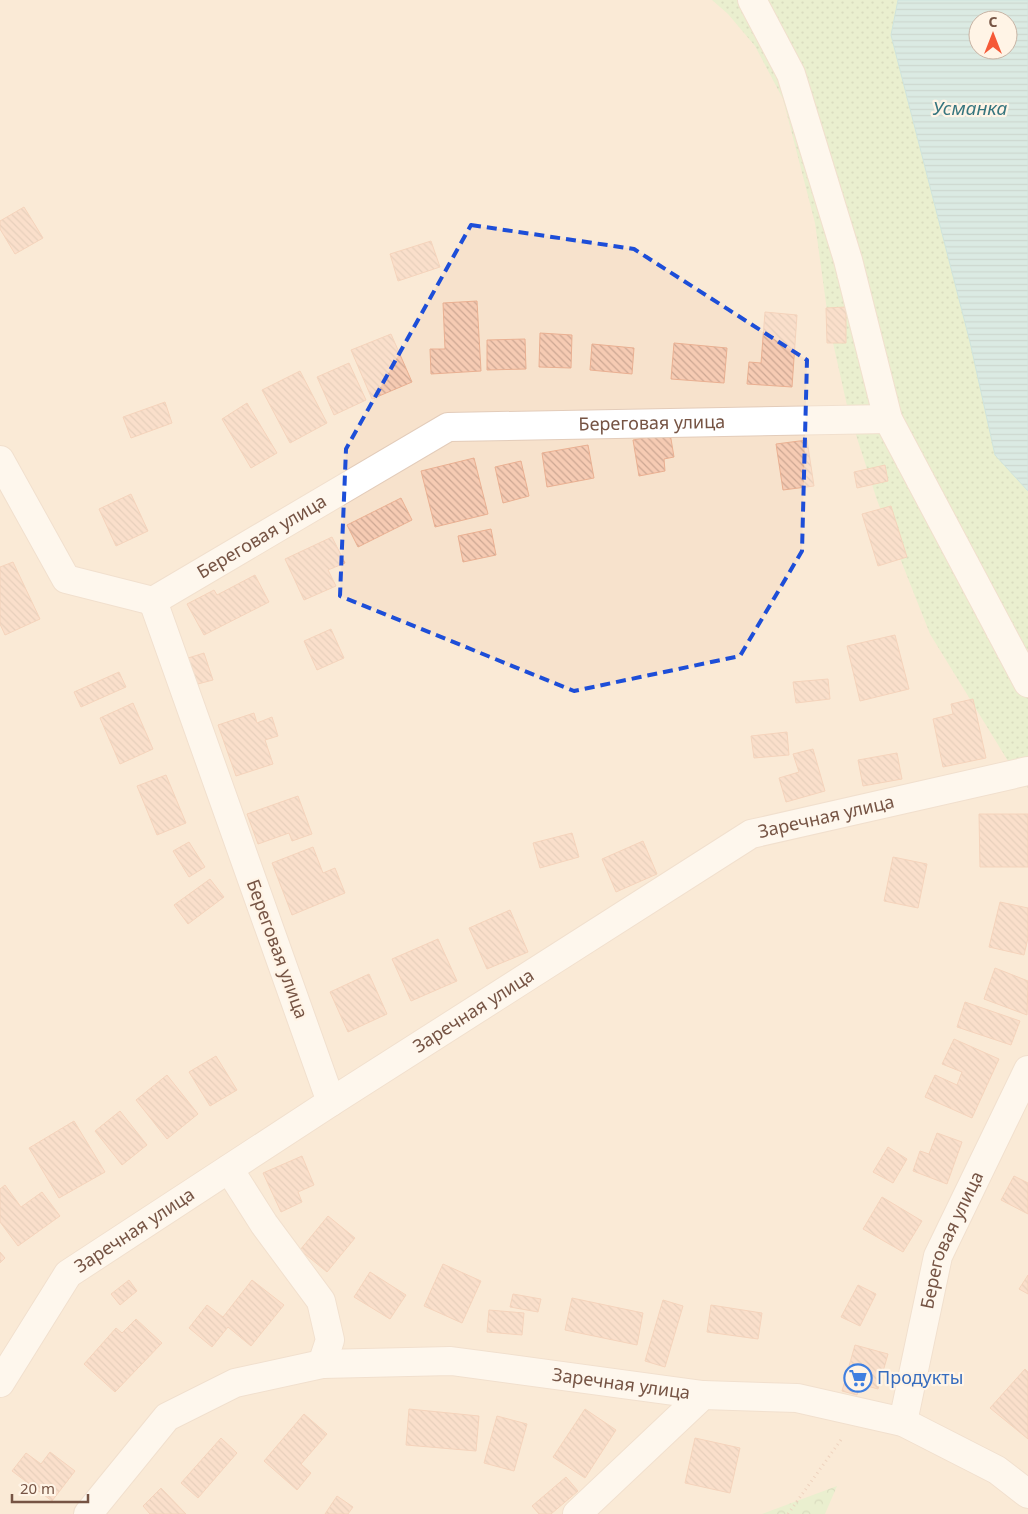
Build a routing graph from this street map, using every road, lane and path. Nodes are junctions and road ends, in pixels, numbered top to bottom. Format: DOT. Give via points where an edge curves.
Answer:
graph roads {
  1 [pos="752,0"];
  2 [pos="888,418"];
  3 [pos="0,460"];
  4 [pos="154,602"];
  5 [pos="1028,683"];
  6 [pos="1028,771"];
  7 [pos="1028,1070"];
  8 [pos="331,1102"];
  9 [pos="229,1169"];
  10 [pos="322,1364"];
  11 [pos="0,1383"];
  12 [pos="703,1395"];
  13 [pos="903,1422"];
  14 [pos="842,1437"];
  15 [pos="1028,1494"];
  16 [pos="88,1514"];
  17 [pos="577,1514"];
  18 [pos="788,1514"];
  1 -- 2 [label="street" via="791,74 848,260"];
  2 -- 4 [label="street, Береговая улица" via="448,427"];
  2 -- 5 [label="street"];
  3 -- 4 [label="street" via="66,578"];
  4 -- 8 [label="street, Береговая улица"];
  6 -- 8 [label="street, Заречная улица" via="752,834"];
  7 -- 13 [label="street, Береговая улица" via="938,1256"];
  8 -- 9 [label="street, Заречная улица"];
  9 -- 10 [label="street" via="264,1224 321,1301 330,1340"];
  9 -- 11 [label="street, Заречная улица" via="68,1274"];
  10 -- 12 [label="street, Заречная улица" via="451,1361"];
  10 -- 16 [label="street, Заречная улица" via="235,1383 167,1418"];
  12 -- 13 [label="street, Заречная улица" via="797,1398"];
  12 -- 17 [label="street, Заречная улица"];
  13 -- 15 [label="street, Заречная улица" via="997,1470"];
  14 -- 18 [label="path"];
}
